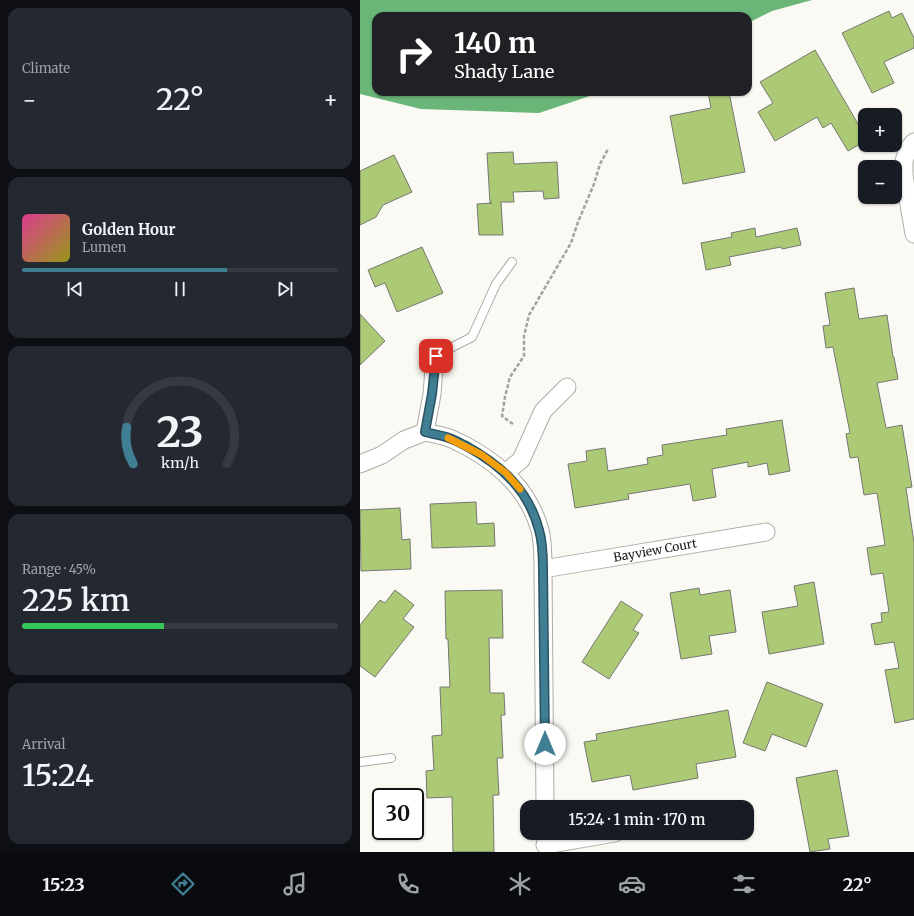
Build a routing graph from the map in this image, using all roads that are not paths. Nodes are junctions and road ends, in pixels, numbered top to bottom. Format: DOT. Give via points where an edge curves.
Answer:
graph roads {
  1 [pos="914,142"];
  2 [pos="914,234"];
  3 [pos="512,262"];
  4 [pos="436,356"];
  5 [pos="567,388"];
  6 [pos="425,432"];
  7 [pos="360,464"];
  8 [pos="506,473"];
  9 [pos="766,532"];
  10 [pos="543,569"];
  11 [pos="391,758"];
  12 [pos="360,762"];
  13 [pos="545,800"];
  14 [pos="566,840"];
  15 [pos="545,843"];
  1 -- 2 [label="street" via="908,149 904,161"];
  3 -- 4 [label="lane" via="496,284 472,337"];
  4 -- 6 [label="street"];
  5 -- 8 [label="street" via="543,412 522,460"];
  6 -- 7 [label="street" via="404,440 382,455"];
  6 -- 8 [label="street" via="450,438 482,455"];
  8 -- 10 [label="street" via="523,493 536,517 542,544"];
  9 -- 10 [label="street, Bayview Court"];
  10 -- 13 [label="street"];
  11 -- 12 [label="lane"];
  14 -- 15 [label="street"];
}
